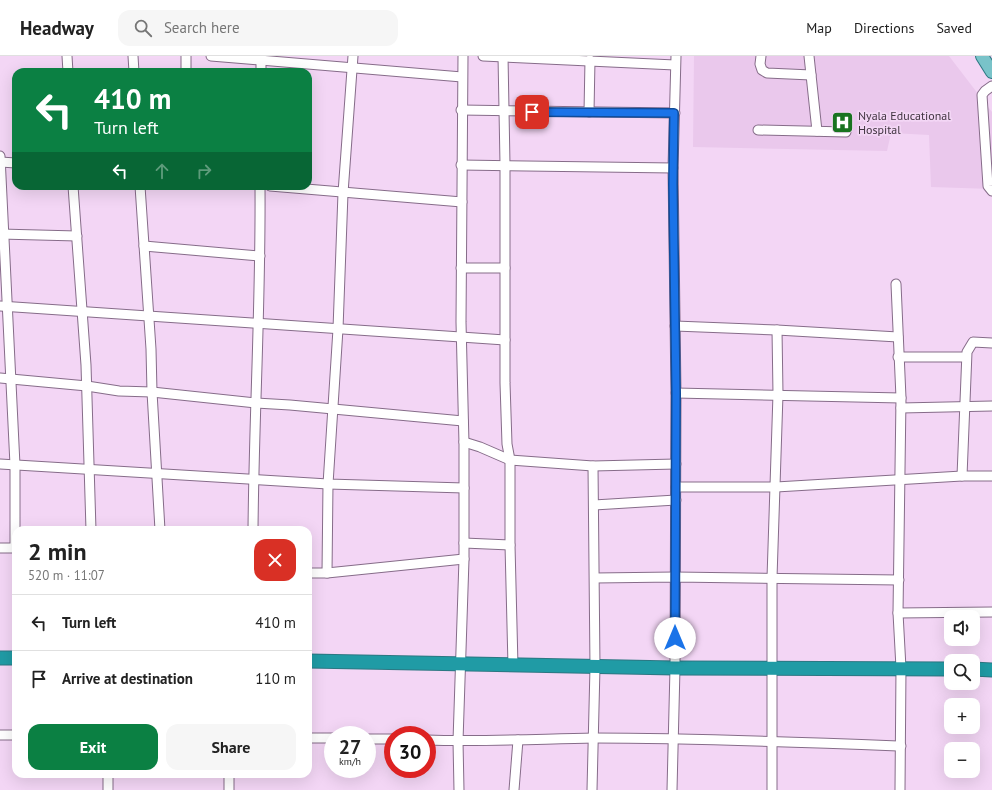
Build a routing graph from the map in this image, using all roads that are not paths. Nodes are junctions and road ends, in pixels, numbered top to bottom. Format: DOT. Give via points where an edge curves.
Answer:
graph roads {
  1 [pos="67,56"];
  2 [pos="133,56"];
  3 [pos="186,56"];
  4 [pos="211,56"];
  5 [pos="352,56"];
  6 [pos="462,56"];
  7 [pos="483,56"];
  8 [pos="761,56"];
  9 [pos="809,56"];
  10 [pos="982,56"];
  11 [pos="503,57"];
  12 [pos="261,58"];
  13 [pos="577,58"];
  14 [pos="590,60"];
  15 [pos="676,60"];
  16 [pos="68,68"];
  17 [pos="134,68"];
  18 [pos="186,68"];
  19 [pos="352,68"];
  20 [pos="992,72"];
  21 [pos="811,75"];
  22 [pos="462,77"];
  23 [pos="992,86"];
  24 [pos="461,110"];
  25 [pos="504,112"];
  26 [pos="589,112"];
  27 [pos="674,113"];
  28 [pos="758,130"];
  29 [pos="817,131"];
  30 [pos="846,132"];
  31 [pos="0,156"];
  32 [pos="0,162"];
  33 [pos="12,163"];
  34 [pos="461,164"];
  35 [pos="505,164"];
  36 [pos="673,168"];
  37 [pos="73,190"];
  38 [pos="140,190"];
  39 [pos="260,190"];
  40 [pos="312,190"];
  41 [pos="992,191"];
  42 [pos="343,193"];
  43 [pos="462,202"];
  44 [pos="2,234"];
  45 [pos="77,236"];
  46 [pos="144,246"];
  47 [pos="260,256"];
  48 [pos="462,268"];
  49 [pos="505,268"];
  50 [pos="896,284"];
  51 [pos="4,306"];
  52 [pos="82,312"];
  53 [pos="148,317"];
  54 [pos="259,323"];
  55 [pos="675,326"];
  56 [pos="338,329"];
  57 [pos="777,330"];
  58 [pos="898,337"];
  59 [pos="462,338"];
  60 [pos="504,340"];
  61 [pos="992,343"];
  62 [pos="898,356"];
  63 [pos="966,357"];
  64 [pos="0,378"];
  65 [pos="10,379"];
  66 [pos="87,386"];
  67 [pos="152,392"];
  68 [pos="676,393"];
  69 [pos="778,394"];
  70 [pos="901,398"];
  71 [pos="256,404"];
  72 [pos="964,406"];
  73 [pos="992,406"];
  74 [pos="901,408"];
  75 [pos="333,409"];
  76 [pos="463,421"];
  77 [pos="464,442"];
  78 [pos="510,460"];
  79 [pos="0,464"];
  80 [pos="676,464"];
  81 [pos="15,465"];
  82 [pos="593,466"];
  83 [pos="90,469"];
  84 [pos="156,473"];
  85 [pos="962,476"];
  86 [pos="992,476"];
  87 [pos="253,479"];
  88 [pos="900,480"];
  89 [pos="328,484"];
  90 [pos="676,487"];
  91 [pos="776,487"];
  92 [pos="464,488"];
  93 [pos="676,500"];
  94 [pos="594,505"];
  95 [pos="16,526"];
  96 [pos="91,526"];
  97 [pos="160,526"];
  98 [pos="253,526"];
  99 [pos="464,543"];
  100 [pos="510,545"];
  101 [pos="0,548"];
  102 [pos="12,548"];
  103 [pos="464,559"];
  104 [pos="312,573"];
  105 [pos="327,573"];
  106 [pos="675,577"];
  107 [pos="595,578"];
  108 [pos="772,578"];
  109 [pos="899,580"];
  110 [pos="992,612"];
  111 [pos="898,613"];
  112 [pos="0,658"];
  113 [pos="12,658"];
  114 [pos="312,661"];
  115 [pos="460,663"];
  116 [pos="513,666"];
  117 [pos="595,667"];
  118 [pos="675,668"];
  119 [pos="773,668"];
  120 [pos="902,668"];
  121 [pos="944,669"];
  122 [pos="980,670"];
  123 [pos="992,670"];
  124 [pos="0,735"];
  125 [pos="12,735"];
  126 [pos="312,738"];
  127 [pos="324,738"];
  128 [pos="594,738"];
  129 [pos="436,740"];
  130 [pos="518,740"];
  131 [pos="673,740"];
  132 [pos="458,741"];
  133 [pos="772,741"];
  134 [pos="901,746"];
  135 [pos="108,778"];
  136 [pos="229,778"];
  137 [pos="108,790"];
  138 [pos="229,790"];
  139 [pos="459,790"];
  140 [pos="514,790"];
  141 [pos="592,790"];
  142 [pos="672,790"];
  143 [pos="772,790"];
  144 [pos="900,790"];
  1 -- 16 [label="street"];
  2 -- 17 [label="street"];
  3 -- 18 [label="street"];
  4 -- 12 [label="street"];
  5 -- 19 [label="street"];
  6 -- 22 [label="street"];
  7 -- 11 [label="street"];
  8 -- 21 [label="street" via="762,70 767,73"];
  9 -- 21 [label="street"];
  10 -- 20 [label="main road"];
  11 -- 13 [label="street"];
  11 -- 25 [label="street"];
  12 -- 19 [label="street"];
  13 -- 14 [label="street"];
  14 -- 15 [label="street"];
  14 -- 26 [label="street"];
  15 -- 27 [label="street"];
  19 -- 22 [label="street"];
  19 -- 42 [label="street"];
  21 -- 29 [label="street"];
  22 -- 24 [label="street"];
  23 -- 41 [label="street" via="982,95 988,186"];
  24 -- 25 [label="street"];
  24 -- 34 [label="street"];
  25 -- 26 [label="street"];
  25 -- 35 [label="street"];
  26 -- 27 [label="street"];
  27 -- 36 [label="street"];
  28 -- 29 [label="street"];
  29 -- 30 [label="street"];
  31 -- 32 [label="street"];
  32 -- 33 [label="street"];
  32 -- 44 [label="street"];
  34 -- 35 [label="street"];
  34 -- 43 [label="street"];
  35 -- 36 [label="street"];
  35 -- 49 [label="street"];
  36 -- 55 [label="street"];
  37 -- 45 [label="street"];
  38 -- 46 [label="street"];
  39 -- 47 [label="street"];
  40 -- 42 [label="street"];
  42 -- 43 [label="street"];
  42 -- 56 [label="street"];
  43 -- 48 [label="street"];
  44 -- 45 [label="street"];
  44 -- 51 [label="street"];
  45 -- 52 [label="street"];
  46 -- 47 [label="street"];
  46 -- 53 [label="street"];
  47 -- 54 [label="street"];
  48 -- 49 [label="street"];
  48 -- 59 [label="street"];
  49 -- 60 [label="street"];
  50 -- 58 [label="street"];
  51 -- 52 [label="street"];
  51 -- 65 [label="street"];
  52 -- 53 [label="street"];
  52 -- 66 [label="street"];
  53 -- 54 [label="street"];
  53 -- 67 [label="street"];
  54 -- 56 [label="street"];
  54 -- 71 [label="street"];
  55 -- 57 [label="street"];
  55 -- 68 [label="street"];
  56 -- 59 [label="street"];
  56 -- 75 [label="street"];
  57 -- 58 [label="street"];
  57 -- 69 [label="street"];
  58 -- 62 [label="street"];
  59 -- 60 [label="street"];
  59 -- 76 [label="street"];
  60 -- 78 [label="street"];
  61 -- 63 [label="street" via="973,342"];
  62 -- 63 [label="street"];
  62 -- 70 [label="street"];
  63 -- 72 [label="street"];
  64 -- 65 [label="street"];
  65 -- 66 [label="street"];
  65 -- 81 [label="street"];
  66 -- 67 [label="street" via="119,391"];
  66 -- 83 [label="street"];
  67 -- 71 [label="street"];
  67 -- 84 [label="street"];
  68 -- 69 [label="street"];
  68 -- 80 [label="street"];
  69 -- 70 [label="street"];
  69 -- 91 [label="street"];
  70 -- 74 [label="street"];
  71 -- 75 [label="street"];
  71 -- 87 [label="street"];
  72 -- 73 [label="street"];
  72 -- 74 [label="street"];
  72 -- 85 [label="street"];
  74 -- 88 [label="street"];
  75 -- 76 [label="street"];
  75 -- 89 [label="street"];
  76 -- 77 [label="street"];
  77 -- 78 [label="street"];
  77 -- 92 [label="street"];
  78 -- 82 [label="street"];
  78 -- 100 [label="street"];
  79 -- 81 [label="street"];
  80 -- 82 [label="street"];
  80 -- 90 [label="street"];
  81 -- 83 [label="street"];
  81 -- 95 [label="street"];
  82 -- 94 [label="street"];
  83 -- 84 [label="street"];
  83 -- 96 [label="street"];
  84 -- 87 [label="street"];
  84 -- 97 [label="street"];
  85 -- 86 [label="street"];
  85 -- 88 [label="street"];
  87 -- 89 [label="street"];
  87 -- 98 [label="street"];
  88 -- 91 [label="street"];
  88 -- 109 [label="street"];
  89 -- 92 [label="street"];
  89 -- 105 [label="street"];
  90 -- 91 [label="street"];
  90 -- 93 [label="street"];
  91 -- 108 [label="street"];
  92 -- 99 [label="street"];
  93 -- 94 [label="street"];
  93 -- 106 [label="street"];
  94 -- 107 [label="street"];
  99 -- 100 [label="street"];
  99 -- 103 [label="street"];
  100 -- 116 [label="street"];
  101 -- 102 [label="street"];
  103 -- 105 [label="street"];
  103 -- 115 [label="street"];
  104 -- 105 [label="street"];
  106 -- 107 [label="street"];
  106 -- 108 [label="street"];
  106 -- 118 [label="street"];
  107 -- 117 [label="street"];
  108 -- 109 [label="street"];
  108 -- 119 [label="street"];
  109 -- 111 [label="street"];
  110 -- 111 [label="street"];
  111 -- 120 [label="street"];
  112 -- 113 [label="highway"];
  114 -- 115 [label="highway"];
  115 -- 116 [label="highway"];
  115 -- 132 [label="street"];
  116 -- 117 [label="highway"];
  117 -- 118 [label="highway"];
  117 -- 128 [label="street"];
  118 -- 119 [label="highway"];
  118 -- 131 [label="street"];
  119 -- 120 [label="highway"];
  119 -- 133 [label="street"];
  120 -- 121 [label="highway"];
  120 -- 134 [label="street"];
  122 -- 123 [label="highway"];
  124 -- 125 [label="street"];
  126 -- 127 [label="street"];
  128 -- 130 [label="street"];
  128 -- 131 [label="street"];
  128 -- 141 [label="street"];
  129 -- 132 [label="street"];
  130 -- 132 [label="street"];
  130 -- 140 [label="street"];
  131 -- 133 [label="street"];
  131 -- 142 [label="street"];
  132 -- 139 [label="street"];
  133 -- 134 [label="street"];
  133 -- 143 [label="street"];
  134 -- 144 [label="street"];
  135 -- 137 [label="street"];
  136 -- 138 [label="street"];
}
